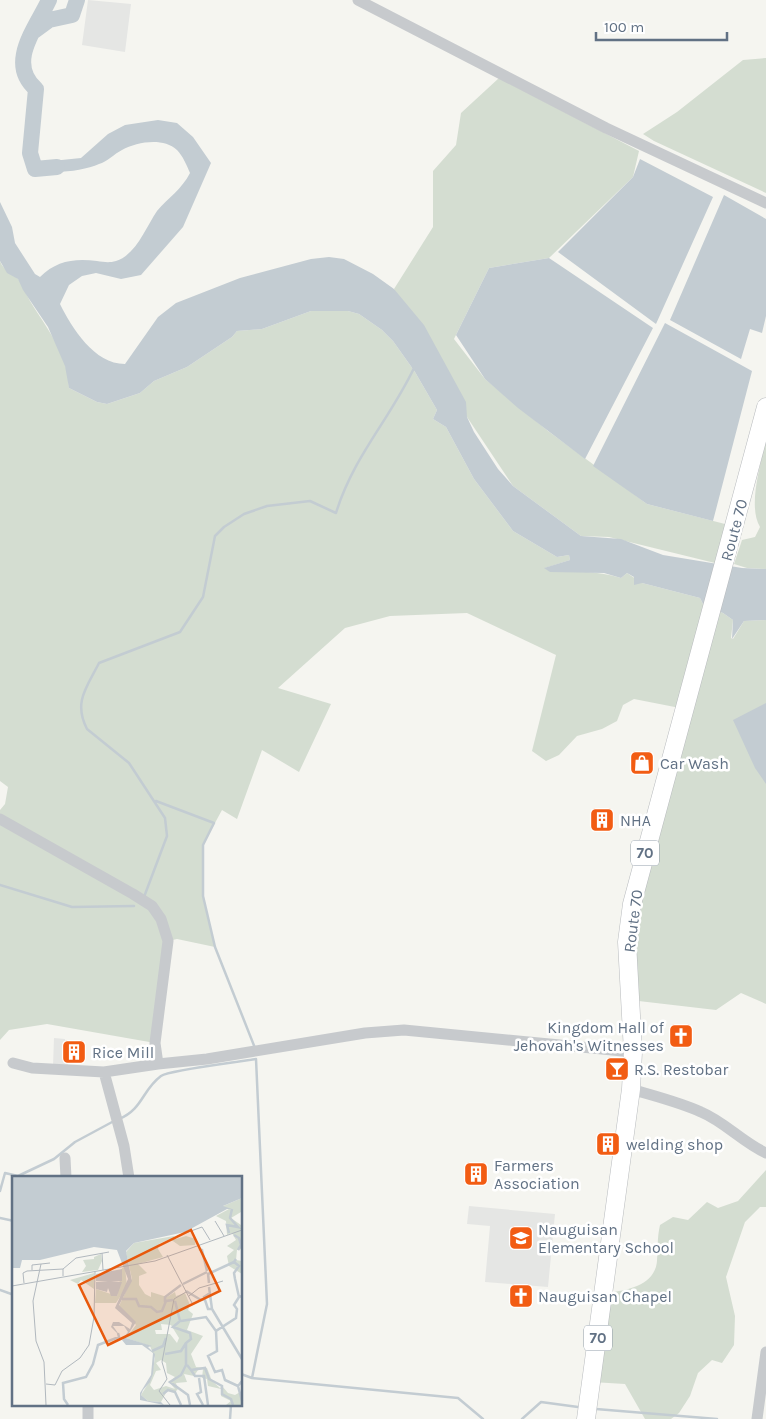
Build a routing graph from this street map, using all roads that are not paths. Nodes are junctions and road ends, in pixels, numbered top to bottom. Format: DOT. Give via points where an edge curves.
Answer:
graph roads {
  1 [pos="358,0"];
  2 [pos="766,203"];
  3 [pos="766,407"];
  4 [pos="0,819"];
  5 [pos="633,1052"];
  6 [pos="12,1063"];
  7 [pos="158,1064"];
  8 [pos="104,1072"];
  9 [pos="631,1089"];
  10 [pos="766,1153"];
  11 [pos="65,1158"];
  12 [pos="66,1176"];
  13 [pos="129,1176"];
  14 [pos="766,1352"];
  15 [pos="88,1406"];
  16 [pos="88,1419"];
  17 [pos="586,1419"];
  18 [pos="757,1419"];
  1 -- 2 [label="street" via="606,128"];
  3 -- 5 [label="highway, Route 70 / 70" via="632,904 628,942"];
  4 -- 7 [label="street" via="133,894 152,906 161,919 168,941 155,1043"];
  5 -- 7 [label="street" via="404,1030"];
  5 -- 9 [label="highway, Route 70 / 70"];
  6 -- 8 [label="street" via="32,1068"];
  7 -- 8 [label="street"];
  8 -- 13 [label="street"];
  9 -- 10 [label="street" via="701,1112"];
  9 -- 17 [label="highway, Route 70 / 70"];
  11 -- 12 [label="street"];
  14 -- 18 [label="street"];
  15 -- 16 [label="street"];
}
